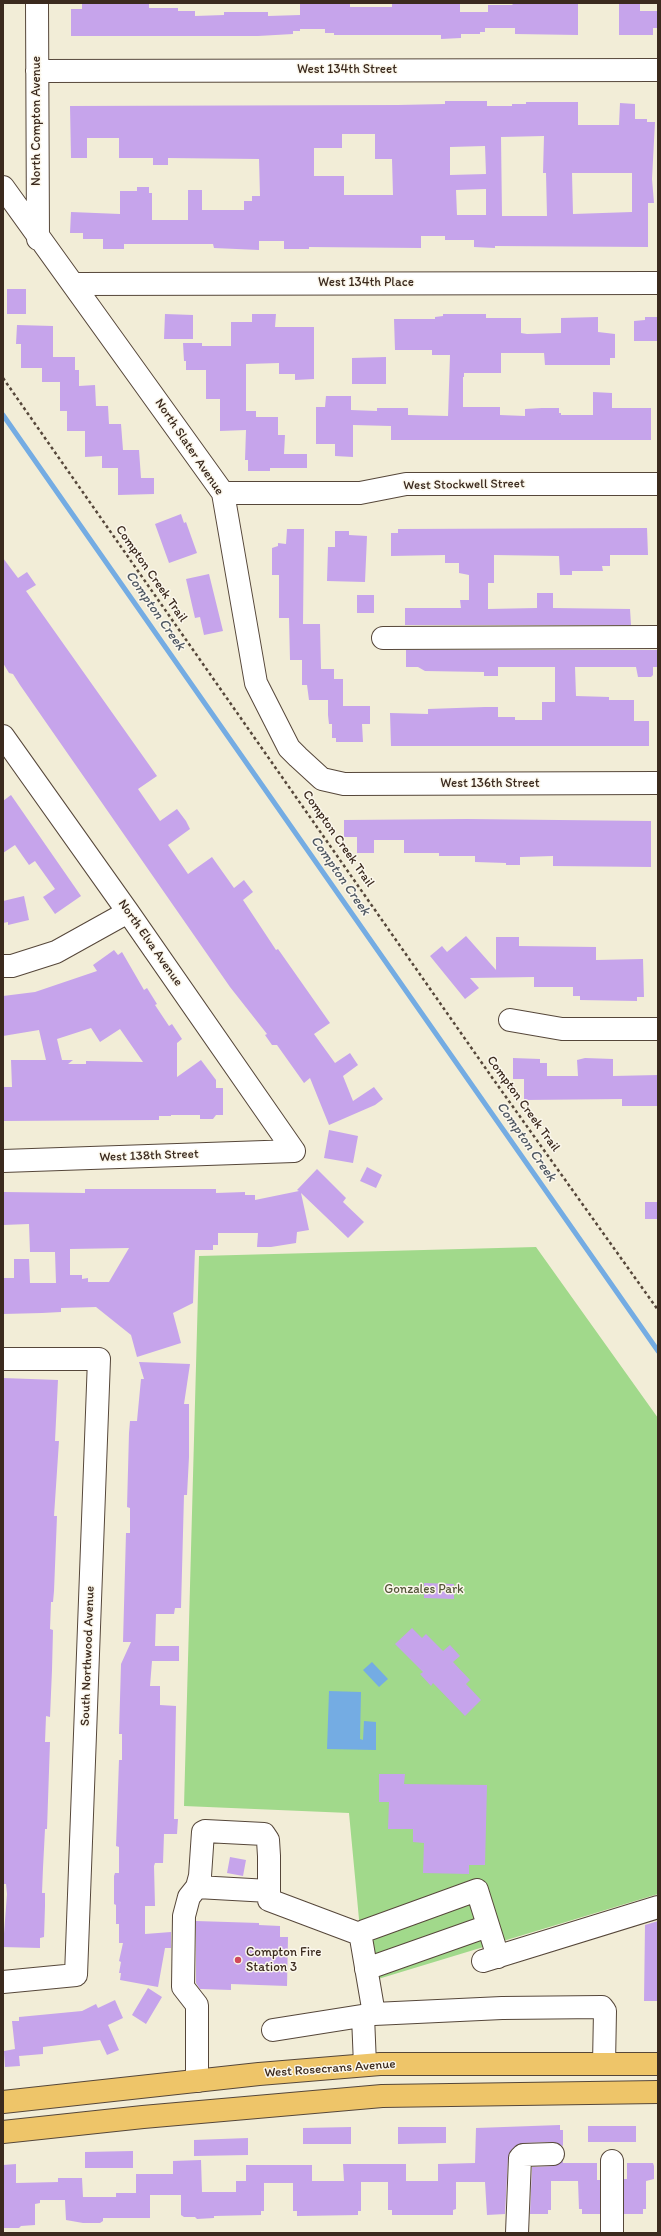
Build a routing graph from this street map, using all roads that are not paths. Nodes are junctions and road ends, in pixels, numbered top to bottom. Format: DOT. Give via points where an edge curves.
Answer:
graph roads {
  1 [pos="37,3"];
  2 [pos="658,70"];
  3 [pos="37,71"];
  4 [pos="3,188"];
  5 [pos="38,239"];
  6 [pos="658,283"];
  7 [pos="73,284"];
  8 [pos="658,484"];
  9 [pos="223,493"];
  10 [pos="658,637"];
  11 [pos="383,638"];
  12 [pos="3,736"];
  13 [pos="322,779"];
  14 [pos="658,783"];
  15 [pos="128,912"];
  16 [pos="3,966"];
  17 [pos="510,1020"];
  18 [pos="658,1029"];
  19 [pos="294,1151"];
  20 [pos="3,1161"];
  21 [pos="3,1359"];
  22 [pos="196,1887"];
  23 [pos="269,1891"];
  24 [pos="658,1907"];
  25 [pos="488,1926"];
  26 [pos="363,1933"];
  27 [pos="366,1969"];
  28 [pos="3,1982"];
  29 [pos="368,2015"];
  30 [pos="273,2030"];
  31 [pos="604,2064"];
  32 [pos="658,2064"];
  33 [pos="365,2065"];
  34 [pos="203,2080"];
  35 [pos="658,2092"];
  36 [pos="3,2102"];
  37 [pos="213,2111"];
  38 [pos="3,2132"];
  39 [pos="553,2154"];
  40 [pos="612,2161"];
  41 [pos="517,2233"];
  42 [pos="612,2233"];
  1 -- 3 [label="street, North Compton Avenue"];
  2 -- 3 [label="street, West 134th Street"];
  3 -- 5 [label="street, North Compton Avenue"];
  4 -- 5 [label="street, North Slater Avenue"];
  5 -- 7 [label="street, North Slater Avenue"];
  6 -- 7 [label="street, West 134th Place"];
  7 -- 9 [label="street, North Slater Avenue"];
  8 -- 9 [label="street, West Stockwell Street" via="406,484 360,493"];
  9 -- 13 [label="street, North Slater Avenue" via="256,683 289,748"];
  10 -- 11 [label="street"];
  12 -- 15 [label="street, North Elva Avenue"];
  13 -- 14 [label="street, West 136th Street" via="344,784"];
  15 -- 16 [label="street" via="56,952 12,966"];
  15 -- 19 [label="street, North Elva Avenue"];
  17 -- 18 [label="street" via="562,1029"];
  19 -- 20 [label="street, West 138th Street"];
  21 -- 28 [label="street, South Northwood Avenue" via="100,1359 76,1975"];
  22 -- 23 [label="street"];
  22 -- 23 [label="street" via="200,1876 203,1832 264,1834 268,1840"];
  22 -- 34 [label="street" via="184,1916 183,1987 197,2005"];
  23 -- 26 [label="street" via="269,1900"];
  24 -- 25 [label="street" via="490,1959"];
  25 -- 26 [label="street" via="477,1890"];
  25 -- 27 [label="street"];
  26 -- 27 [label="street" via="361,1938"];
  27 -- 29 [label="street"];
  29 -- 30 [label="street"];
  29 -- 31 [label="street" via="502,2008 602,2007 605,2012"];
  29 -- 33 [label="street"];
  31 -- 32 [label="main road, West Rosecrans Avenue"];
  31 -- 33 [label="main road, West Rosecrans Avenue"];
  33 -- 34 [label="main road, West Rosecrans Avenue"];
  34 -- 36 [label="main road, West Rosecrans Avenue"];
  34 -- 37 [label="main road"];
  35 -- 37 [label="main road" via="382,2096"];
  37 -- 38 [label="main road"];
  39 -- 41 [label="street" via="523,2155 520,2158"];
  40 -- 42 [label="street"];
}
